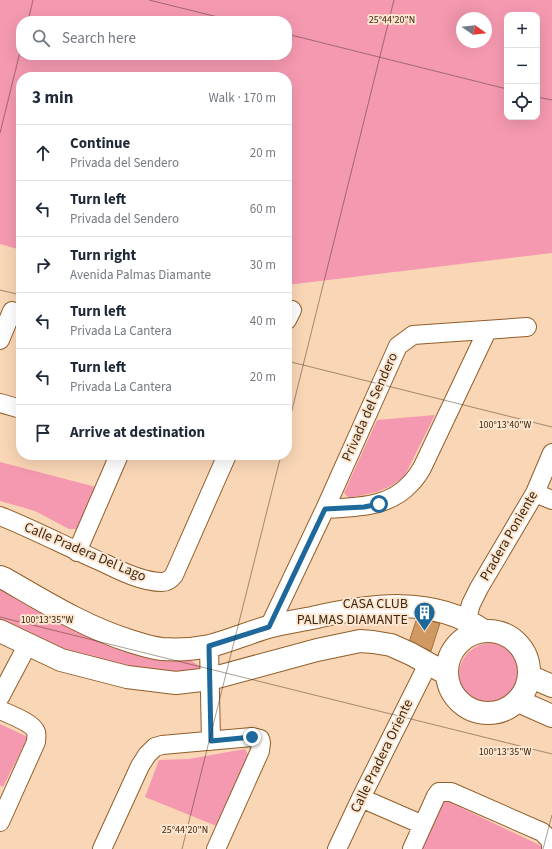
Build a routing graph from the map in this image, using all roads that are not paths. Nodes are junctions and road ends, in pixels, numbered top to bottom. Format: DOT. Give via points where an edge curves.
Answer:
graph roads {
  1 [pos="11,311"];
  2 [pos="527,327"];
  3 [pos="487,331"];
  4 [pos="0,340"];
  5 [pos="0,403"];
  6 [pos="16,408"];
  7 [pos="552,453"];
  8 [pos="117,460"];
  9 [pos="225,460"];
  10 [pos="535,493"];
  11 [pos="552,500"];
  12 [pos="325,509"];
  13 [pos="0,516"];
  14 [pos="77,552"];
  15 [pos="0,577"];
  16 [pos="475,625"];
  17 [pos="269,627"];
  18 [pos="0,631"];
  19 [pos="28,644"];
  20 [pos="209,646"];
  21 [pos="428,664"];
  22 [pos="447,674"];
  23 [pos="529,676"];
  24 [pos="210,679"];
  25 [pos="552,686"];
  26 [pos="0,697"];
  27 [pos="518,701"];
  28 [pos="0,710"];
  29 [pos="552,716"];
  30 [pos="211,741"];
  31 [pos="361,798"];
  32 [pos="0,822"];
  33 [pos="422,825"];
  34 [pos="102,849"];
  35 [pos="216,849"];
  36 [pos="338,849"];
  37 [pos="412,849"];
  38 [pos="551,849"];
  1 -- 4 [label="street"];
  2 -- 3 [label="street, Privada del Sendero"];
  3 -- 12 [label="street" via="422,468 411,483 398,494 379,504"];
  3 -- 12 [label="street, Privada del Sendero" via="413,335 398,346"];
  5 -- 6 [label="street"];
  7 -- 10 [label="street, Pradera Poniente"];
  8 -- 14 [label="street"];
  9 -- 14 [label="street, Calle Pradera Del Lago" via="171,580 154,582"];
  10 -- 11 [label="street"];
  10 -- 16 [label="street, Pradera Poniente" via="471,604"];
  12 -- 17 [label="street, Privada del Sendero"];
  13 -- 14 [label="street, Calle Pradera Del Lago"];
  15 -- 20 [label="street" via="108,634 161,649"];
  16 -- 17 [label="street" via="424,607 381,607 348,610"];
  16 -- 22 [label="street" via="468,636 456,645 447,664"];
  16 -- 23 [label="street" via="506,635 516,642 528,661"];
  17 -- 20 [label="street"];
  18 -- 19 [label="street"];
  19 -- 24 [label="street" via="61,660 128,677 176,683"];
  19 -- 26 [label="street"];
  20 -- 24 [label="street"];
  21 -- 22 [label="street"];
  21 -- 24 [label="street" via="391,645 360,641"];
  21 -- 31 [label="street, Calle Pradera Oriente"];
  22 -- 27 [label="street" via="448,684 455,696 474,711 483,713 502,710"];
  23 -- 25 [label="street"];
  23 -- 27 [label="street"];
  24 -- 30 [label="street"];
  27 -- 29 [label="street"];
  28 -- 32 [label="street" via="28,724 36,732 36,742"];
  30 -- 34 [label="street" via="154,747 140,766"];
  30 -- 35 [label="street" via="252,737 260,739 261,743 260,751"];
  31 -- 33 [label="street"];
  31 -- 36 [label="street, Calle Pradera Oriente"];
  33 -- 37 [label="street"];
  33 -- 38 [label="street" via="439,792 451,792 542,832 551,840"];
}
